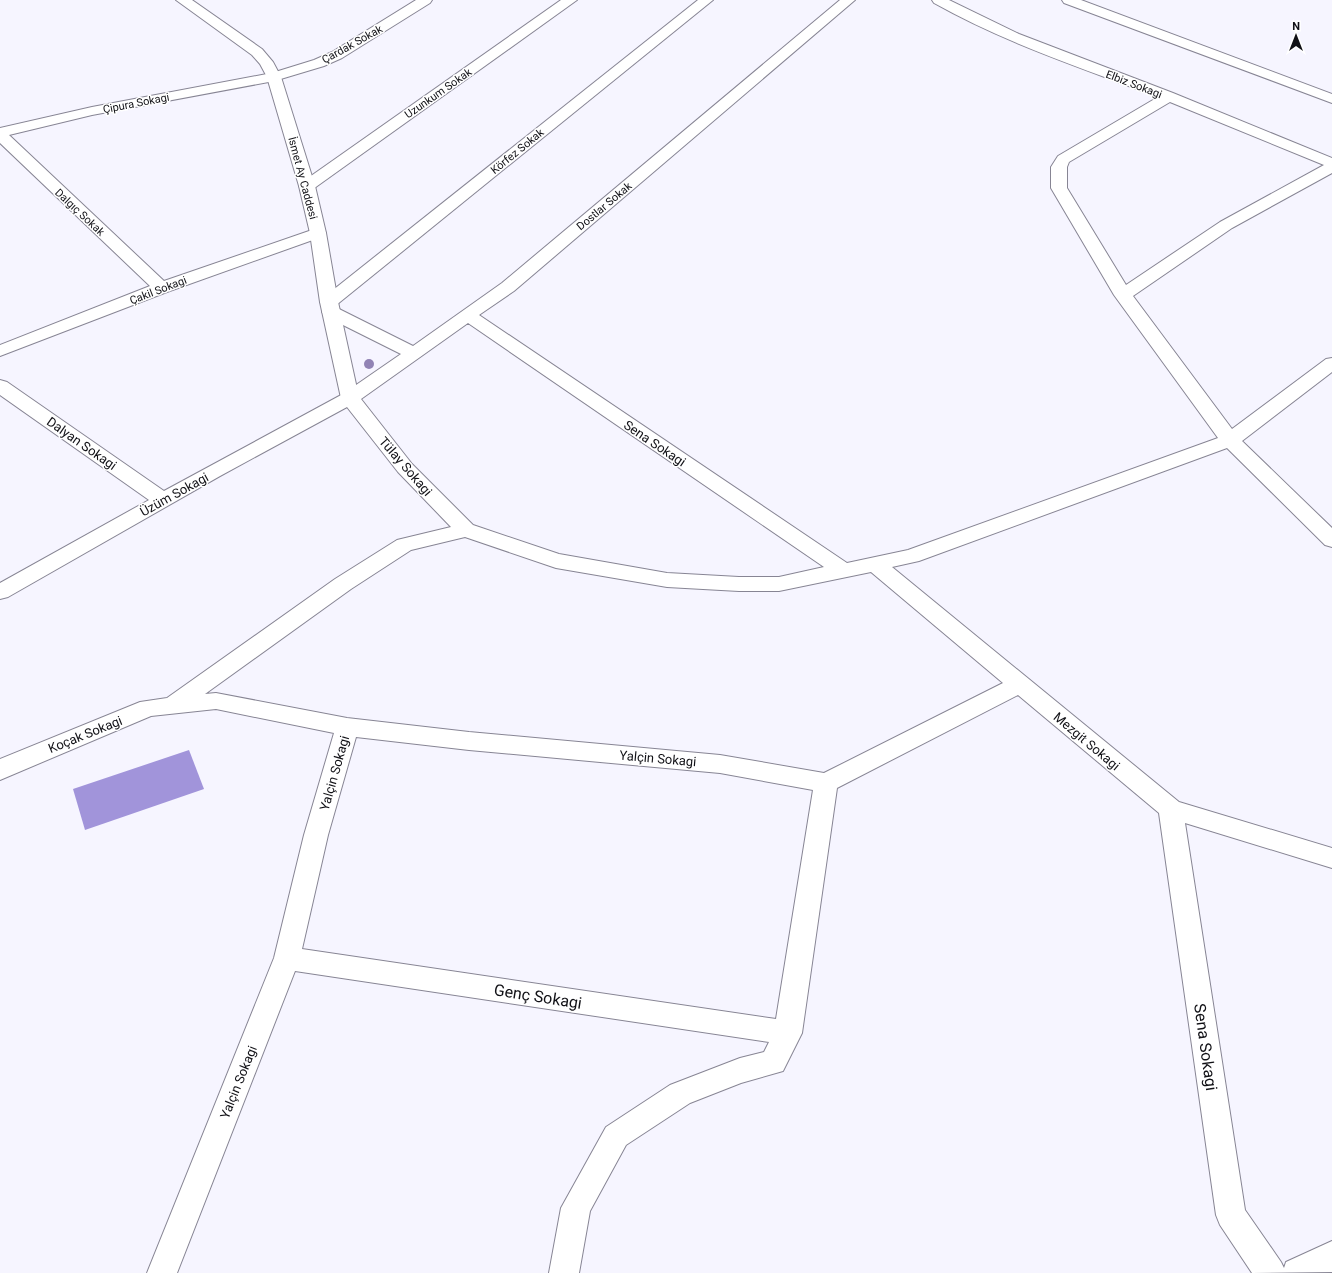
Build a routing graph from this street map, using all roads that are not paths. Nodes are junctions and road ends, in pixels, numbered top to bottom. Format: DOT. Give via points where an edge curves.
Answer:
graph roads {
  1 [pos="183,0"];
  2 [pos="425,0"];
  3 [pos="570,0"];
  4 [pos="706,0"];
  5 [pos="848,0"];
  6 [pos="939,0"];
  7 [pos="1070,0"];
  8 [pos="274,77"];
  9 [pos="1169,97"];
  10 [pos="1332,98"];
  11 [pos="0,134"];
  12 [pos="1332,163"];
  13 [pos="1332,167"];
  14 [pos="307,186"];
  15 [pos="318,233"];
  16 [pos="161,288"];
  17 [pos="1123,295"];
  18 [pos="330,307"];
  19 [pos="467,315"];
  20 [pos="0,351"];
  21 [pos="413,353"];
  22 [pos="1332,364"];
  23 [pos="0,386"];
  24 [pos="350,398"];
  25 [pos="1230,440"];
  26 [pos="163,500"];
  27 [pos="466,530"];
  28 [pos="1332,540"];
  29 [pos="875,564"];
  30 [pos="843,570"];
  31 [pos="0,592"];
  32 [pos="1020,684"];
  33 [pos="174,705"];
  34 [pos="347,727"];
  35 [pos="2,767"];
  36 [pos="826,783"];
  37 [pos="1170,809"];
  38 [pos="1332,858"];
  39 [pos="287,958"];
  40 [pos="788,1033"];
  41 [pos="1332,1256"];
  42 [pos="162,1273"];
  43 [pos="564,1273"];
  44 [pos="1270,1273"];
  45 [pos="1297,1273"];
  1 -- 8 [label="street, İsmet Ay Caddesi" via="257,52"];
  2 -- 8 [label="street, Çardak Sokak" via="337,55"];
  3 -- 14 [label="street, Uzunkum Sokak"];
  4 -- 18 [label="street, Körfez Sokak"];
  5 -- 19 [label="street, Dostlar Sokak" via="508,287"];
  6 -- 9 [label="street, Elbiz Sokagi" via="1007,35"];
  7 -- 10 [label="street"];
  8 -- 11 [label="street, Çipura Sokagi" via="92,111"];
  8 -- 14 [label="street, İsmet Ay Caddesi"];
  9 -- 12 [label="street, Elbiz Sokagi"];
  9 -- 17 [label="street" via="1063,159 1059,166 1059,188"];
  11 -- 16 [label="street, Dalgıç Sokak"];
  13 -- 17 [label="street" via="1226,225"];
  14 -- 15 [label="street, İsmet Ay Caddesi"];
  15 -- 16 [label="street, Çakil Sokagi"];
  15 -- 18 [label="street, İsmet Ay Caddesi"];
  16 -- 20 [label="street, Çakil Sokagi"];
  17 -- 25 [label="street"];
  18 -- 21 [label="street"];
  18 -- 24 [label="street, İsmet Ay Caddesi"];
  19 -- 21 [label="street, Dostlar Sokak"];
  19 -- 30 [label="street, Sena Sokagi"];
  21 -- 24 [label="street, Dostlar Sokak"];
  22 -- 25 [label="street"];
  23 -- 26 [label="street, Dalyan Sokagi"];
  24 -- 26 [label="street, Üzüm Sokagi"];
  24 -- 27 [label="street, Tülay Sokagi" via="405,468"];
  25 -- 28 [label="street"];
  25 -- 29 [label="street" via="912,556"];
  26 -- 31 [label="street, Üzüm Sokagi"];
  27 -- 30 [label="street" via="556,561 667,580 779,584"];
  27 -- 33 [label="street" via="404,545 343,584"];
  29 -- 30 [label="street"];
  29 -- 32 [label="street, Mezgit Sokagi"];
  32 -- 36 [label="street"];
  32 -- 37 [label="street, Mezgit Sokagi"];
  33 -- 34 [label="street, Koçak Sokagi" via="216,702"];
  33 -- 35 [label="street, Koçak Sokagi" via="148,708"];
  34 -- 36 [label="street, Yalçin Sokagi" via="469,742 720,764"];
  34 -- 39 [label="street, Yalçin Sokagi" via="316,835"];
  36 -- 40 [label="street"];
  37 -- 38 [label="street, Mezgit Sokagi"];
  37 -- 44 [label="street, Sena Sokagi" via="1230,1214"];
  39 -- 40 [label="street, Genç Sokagi"];
  39 -- 42 [label="street, Yalçin Sokagi"];
  40 -- 43 [label="street" via="774,1062 740,1071 680,1094 616,1136 576,1208"];
  41 -- 45 [label="street"];
}
